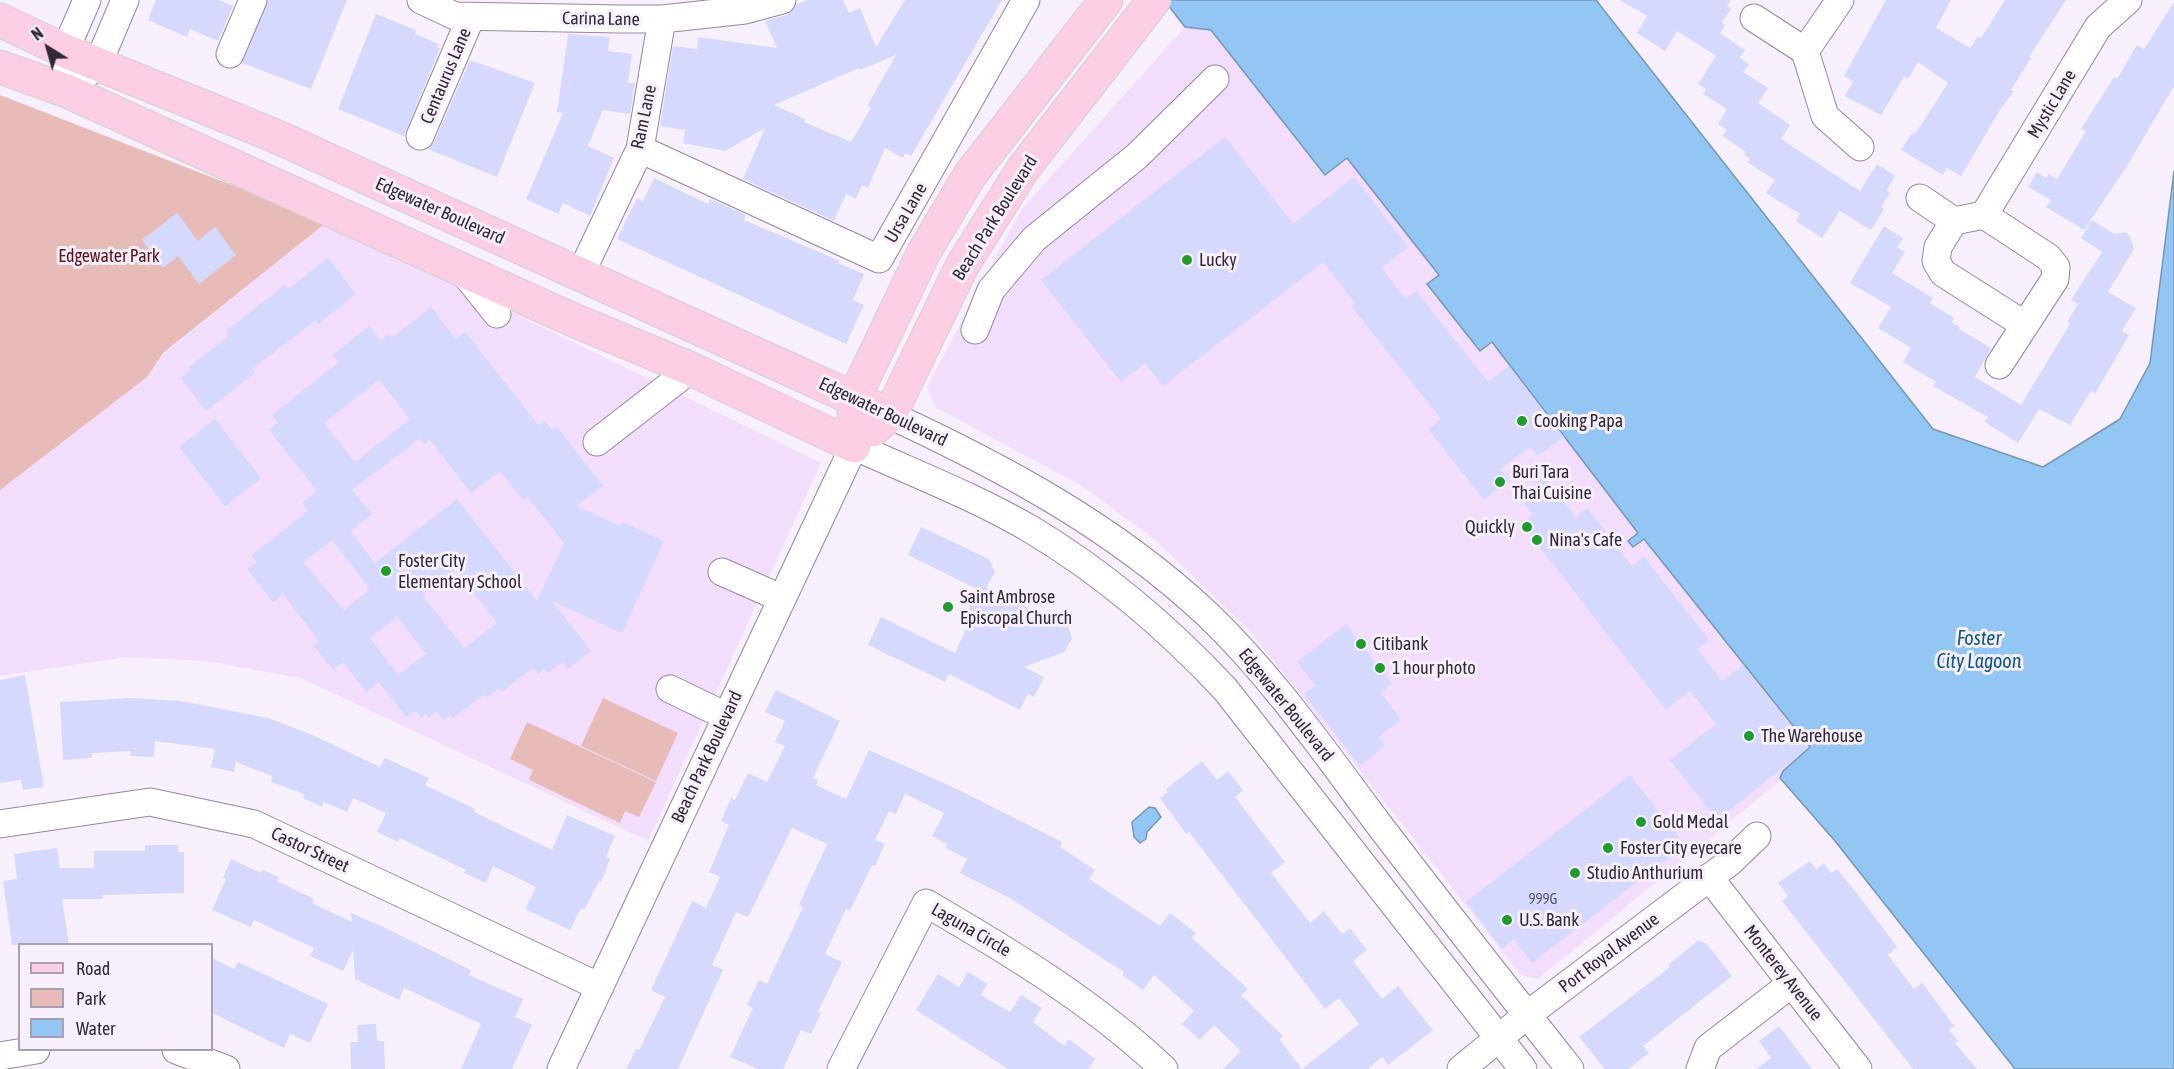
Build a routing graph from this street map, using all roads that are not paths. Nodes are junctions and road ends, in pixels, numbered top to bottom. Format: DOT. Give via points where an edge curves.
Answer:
graph roads {
  1 [pos="87,0"];
  2 [pos="125,0"];
  3 [pos="252,0"];
  4 [pos="421,0"];
  5 [pos="782,0"];
  6 [pos="1026,0"];
  7 [pos="1106,0"];
  8 [pos="1154,0"];
  9 [pos="1840,0"];
  10 [pos="2128,0"];
  11 [pos="471,17"];
  12 [pos="1754,18"];
  13 [pos="662,19"];
  14 [pos="0,20"];
  15 [pos="65,51"];
  16 [pos="1805,51"];
  17 [pos="230,54"];
  18 [pos="98,64"];
  19 [pos="0,67"];
  20 [pos="1215,79"];
  21 [pos="67,91"];
  22 [pos="420,136"];
  23 [pos="1860,147"];
  24 [pos="640,149"];
  25 [pos="1920,198"];
  26 [pos="1984,215"];
  27 [pos="1954,221"];
  28 [pos="461,270"];
  29 [pos="580,275"];
  30 [pos="497,314"];
  31 [pos="2025,325"];
  32 [pos="975,330"];
  33 [pos="1999,365"];
  34 [pos="691,369"];
  35 [pos="854,399"];
  36 [pos="890,415"];
  37 [pos="597,441"];
  38 [pos="854,446"];
  39 [pos="722,572"];
  40 [pos="781,598"];
  41 [pos="670,689"];
  42 [pos="726,716"];
  43 [pos="0,824"];
  44 [pos="1757,836"];
  45 [pos="1709,877"];
  46 [pos="1791,984"];
  47 [pos="600,987"];
  48 [pos="1527,1015"];
  49 [pos="1500,1039"];
  50 [pos="30,1051"];
  51 [pos="162,1051"];
  52 [pos="179,1051"];
  53 [pos="0,1056"];
  54 [pos="167,1069"];
  55 [pos="226,1069"];
  56 [pos="561,1069"];
  57 [pos="841,1069"];
  58 [pos="1164,1069"];
  59 [pos="1461,1069"];
  60 [pos="1523,1069"];
  61 [pos="1570,1069"];
  62 [pos="1700,1069"];
  63 [pos="1858,1069"];
  1 -- 15 [label="street"];
  2 -- 18 [label="street"];
  3 -- 17 [label="street"];
  4 -- 11 [label="street, Carina Lane" via="455,16"];
  5 -- 13 [label="street, Carina Lane" via="745,10"];
  6 -- 24 [label="street, Ursa Lane" via="879,258"];
  7 -- 35 [label="main road, Beach Park Boulevard" via="970,175 924,252"];
  8 -- 36 [label="main road, Beach Park Boulevard" via="1023,169 962,266"];
  9 -- 16 [label="street"];
  10 -- 26 [label="street, Mystic Lane" via="2098,27"];
  11 -- 13 [label="street, Carina Lane"];
  11 -- 22 [label="street, Centaurus Lane"];
  12 -- 16 [label="street"];
  13 -- 24 [label="street, Ram Lane"];
  14 -- 15 [label="main road, Edgewater Boulevard"];
  15 -- 18 [label="main road, Edgewater Boulevard"];
  15 -- 21 [label="street"];
  16 -- 23 [label="street" via="1825,116"];
  18 -- 21 [label="street"];
  18 -- 29 [label="main road, Edgewater Boulevard" via="273,135"];
  19 -- 21 [label="main road, Edgewater Boulevard"];
  20 -- 32 [label="street" via="1137,156 1034,239 991,290"];
  21 -- 28 [label="main road, Edgewater Boulevard"];
  24 -- 29 [label="street, Ram Lane"];
  25 -- 27 [label="street"];
  26 -- 27 [label="street"];
  26 -- 31 [label="street" via="2048,257 2056,267 2055,279"];
  27 -- 31 [label="street" via="1938,247 1936,261 1943,273"];
  28 -- 30 [label="street"];
  28 -- 34 [label="main road, Edgewater Boulevard"];
  29 -- 35 [label="main road, Edgewater Boulevard"];
  31 -- 33 [label="street"];
  34 -- 37 [label="street"];
  34 -- 38 [label="main road, Edgewater Boulevard"];
  35 -- 36 [label="main road, Edgewater Boulevard"];
  35 -- 38 [label="main road, Beach Park Boulevard"];
  36 -- 38 [label="main road, Beach Park Boulevard"];
  36 -- 48 [label="street, Edgewater Boulevard" via="1041,490 1146,561 1205,613 1257,663"];
  38 -- 40 [label="street, Beach Park Boulevard"];
  38 -- 49 [label="street, Edgewater Boulevard" via="1031,530 1122,590 1181,641 1225,689"];
  39 -- 40 [label="street"];
  40 -- 42 [label="street, Beach Park Boulevard"];
  41 -- 42 [label="street"];
  42 -- 47 [label="street, Beach Park Boulevard"];
  43 -- 47 [label="street, Castor Street" via="150,802 254,824"];
  44 -- 45 [label="street, Port Royal Avenue"];
  45 -- 46 [label="street, Monterey Avenue"];
  45 -- 48 [label="street, Port Royal Avenue"];
  46 -- 62 [label="street" via="1708,1048"];
  46 -- 63 [label="street, Monterey Avenue"];
  47 -- 56 [label="street, Beach Park Boulevard"];
  48 -- 49 [label="street, Port Royal Avenue"];
  48 -- 61 [label="street, Edgewater Boulevard"];
  49 -- 59 [label="street, Port Royal Avenue"];
  49 -- 60 [label="street, Edgewater Boulevard"];
  50 -- 53 [label="street"];
  51 -- 54 [label="street"];
  52 -- 55 [label="street"];
  57 -- 58 [label="street, Laguna Circle" via="926,903 1024,960 1128,1034"];
}
